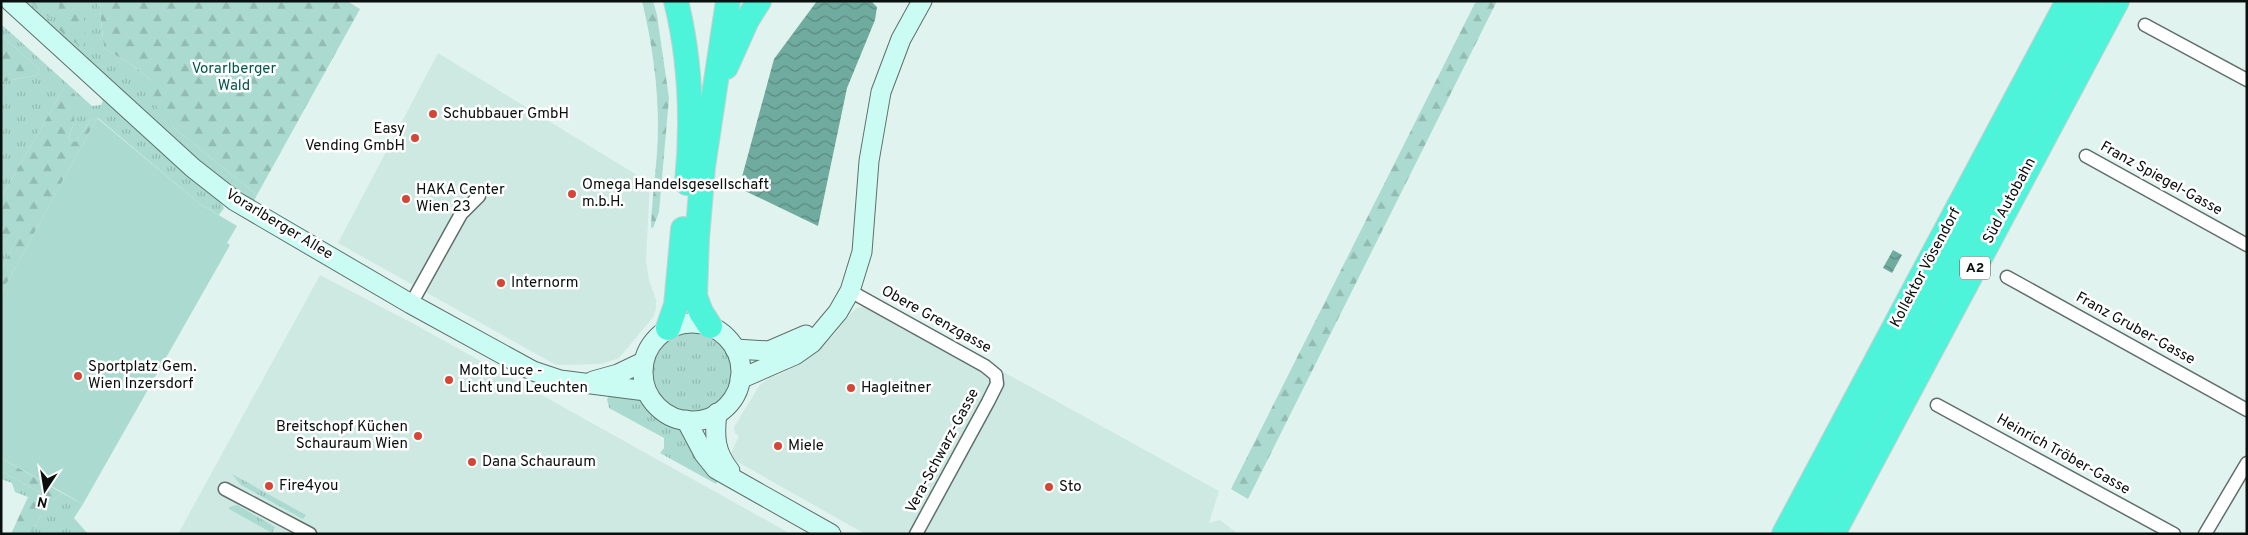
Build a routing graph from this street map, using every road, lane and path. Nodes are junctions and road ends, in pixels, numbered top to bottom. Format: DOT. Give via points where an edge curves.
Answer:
graph roads {
  1 [pos="10,1"];
  2 [pos="676,1"];
  3 [pos="713,1"];
  4 [pos="728,1"];
  5 [pos="759,1"];
  6 [pos="922,1"];
  7 [pos="2068,1"];
  8 [pos="2090,1"];
  9 [pos="2117,1"];
  10 [pos="2145,25"];
  11 [pos="2247,80"];
  12 [pos="712,109"];
  13 [pos="2086,156"];
  14 [pos="689,161"];
  15 [pos="478,196"];
  16 [pos="2247,245"];
  17 [pos="2007,278"];
  18 [pos="850,291"];
  19 [pos="411,304"];
  20 [pos="827,324"];
  21 [pos="710,326"];
  22 [pos="668,328"];
  23 [pos="735,349"];
  24 [pos="643,362"];
  25 [pos="740,379"];
  26 [pos="588,382"];
  27 [pos="997,384"];
  28 [pos="646,391"];
  29 [pos="1937,405"];
  30 [pos="2247,410"];
  31 [pos="717,414"];
  32 [pos="686,420"];
  33 [pos="2247,463"];
  34 [pos="738,481"];
  35 [pos="225,489"];
  36 [pos="310,534"];
  37 [pos="831,534"];
  38 [pos="916,534"];
  39 [pos="1784,534"];
  40 [pos="1806,534"];
  41 [pos="1833,534"];
  42 [pos="2174,534"];
  43 [pos="2205,534"];
  1 -- 19 [label="main road, Vorarlberger Allee" via="193,168 235,201"];
  2 -- 14 [label="highway" via="686,40 690,79"];
  3 -- 14 [label="highway"];
  4 -- 12 [label="highway"];
  5 -- 12 [label="highway" via="726,65"];
  6 -- 18 [label="main road" via="893,56 880,92 870,153 862,252"];
  7 -- 39 [label="highway, Kollektor Vösendorf"];
  8 -- 40 [label="highway, Süd Autobahn / A2"];
  9 -- 41 [label="highway, Süd Autobahn / A2"];
  10 -- 11 [label="street"];
  12 -- 21 [label="highway" via="703,167 695,286 697,303"];
  13 -- 16 [label="street, Franz Spiegel-Gasse"];
  14 -- 22 [label="highway" via="676,305"];
  15 -- 19 [label="street" via="461,214"];
  17 -- 30 [label="street, Franz Gruber-Gasse"];
  18 -- 20 [label="main road" via="842,307"];
  18 -- 27 [label="street, Obere Grenzgasse" via="986,366 994,372"];
  19 -- 26 [label="main road, Vorarlberger Allee" via="533,371 560,380"];
  20 -- 23 [label="main road" via="769,351"];
  20 -- 25 [label="main road" via="812,343 795,355"];
  21 -- 22 [label="main road" via="684,323"];
  21 -- 23 [label="main road" via="726,336"];
  22 -- 24 [label="main road" via="652,343"];
  23 -- 25 [label="main road"];
  24 -- 26 [label="main road, Vorarlberger Allee" via="618,374"];
  24 -- 28 [label="main road"];
  25 -- 31 [label="main road" via="736,394"];
  26 -- 28 [label="main road, Vorarlberger Allee"];
  27 -- 38 [label="street, Vera-Schwarz-Gasse"];
  28 -- 32 [label="main road" via="656,406"];
  29 -- 42 [label="street, Heinrich Tröber-Gasse"];
  31 -- 32 [label="main road"];
  31 -- 34 [label="main road" via="715,436 718,454"];
  32 -- 34 [label="main road" via="704,454 716,468"];
  33 -- 43 [label="street"];
  34 -- 37 [label="main road"];
  35 -- 36 [label="street"];
}
